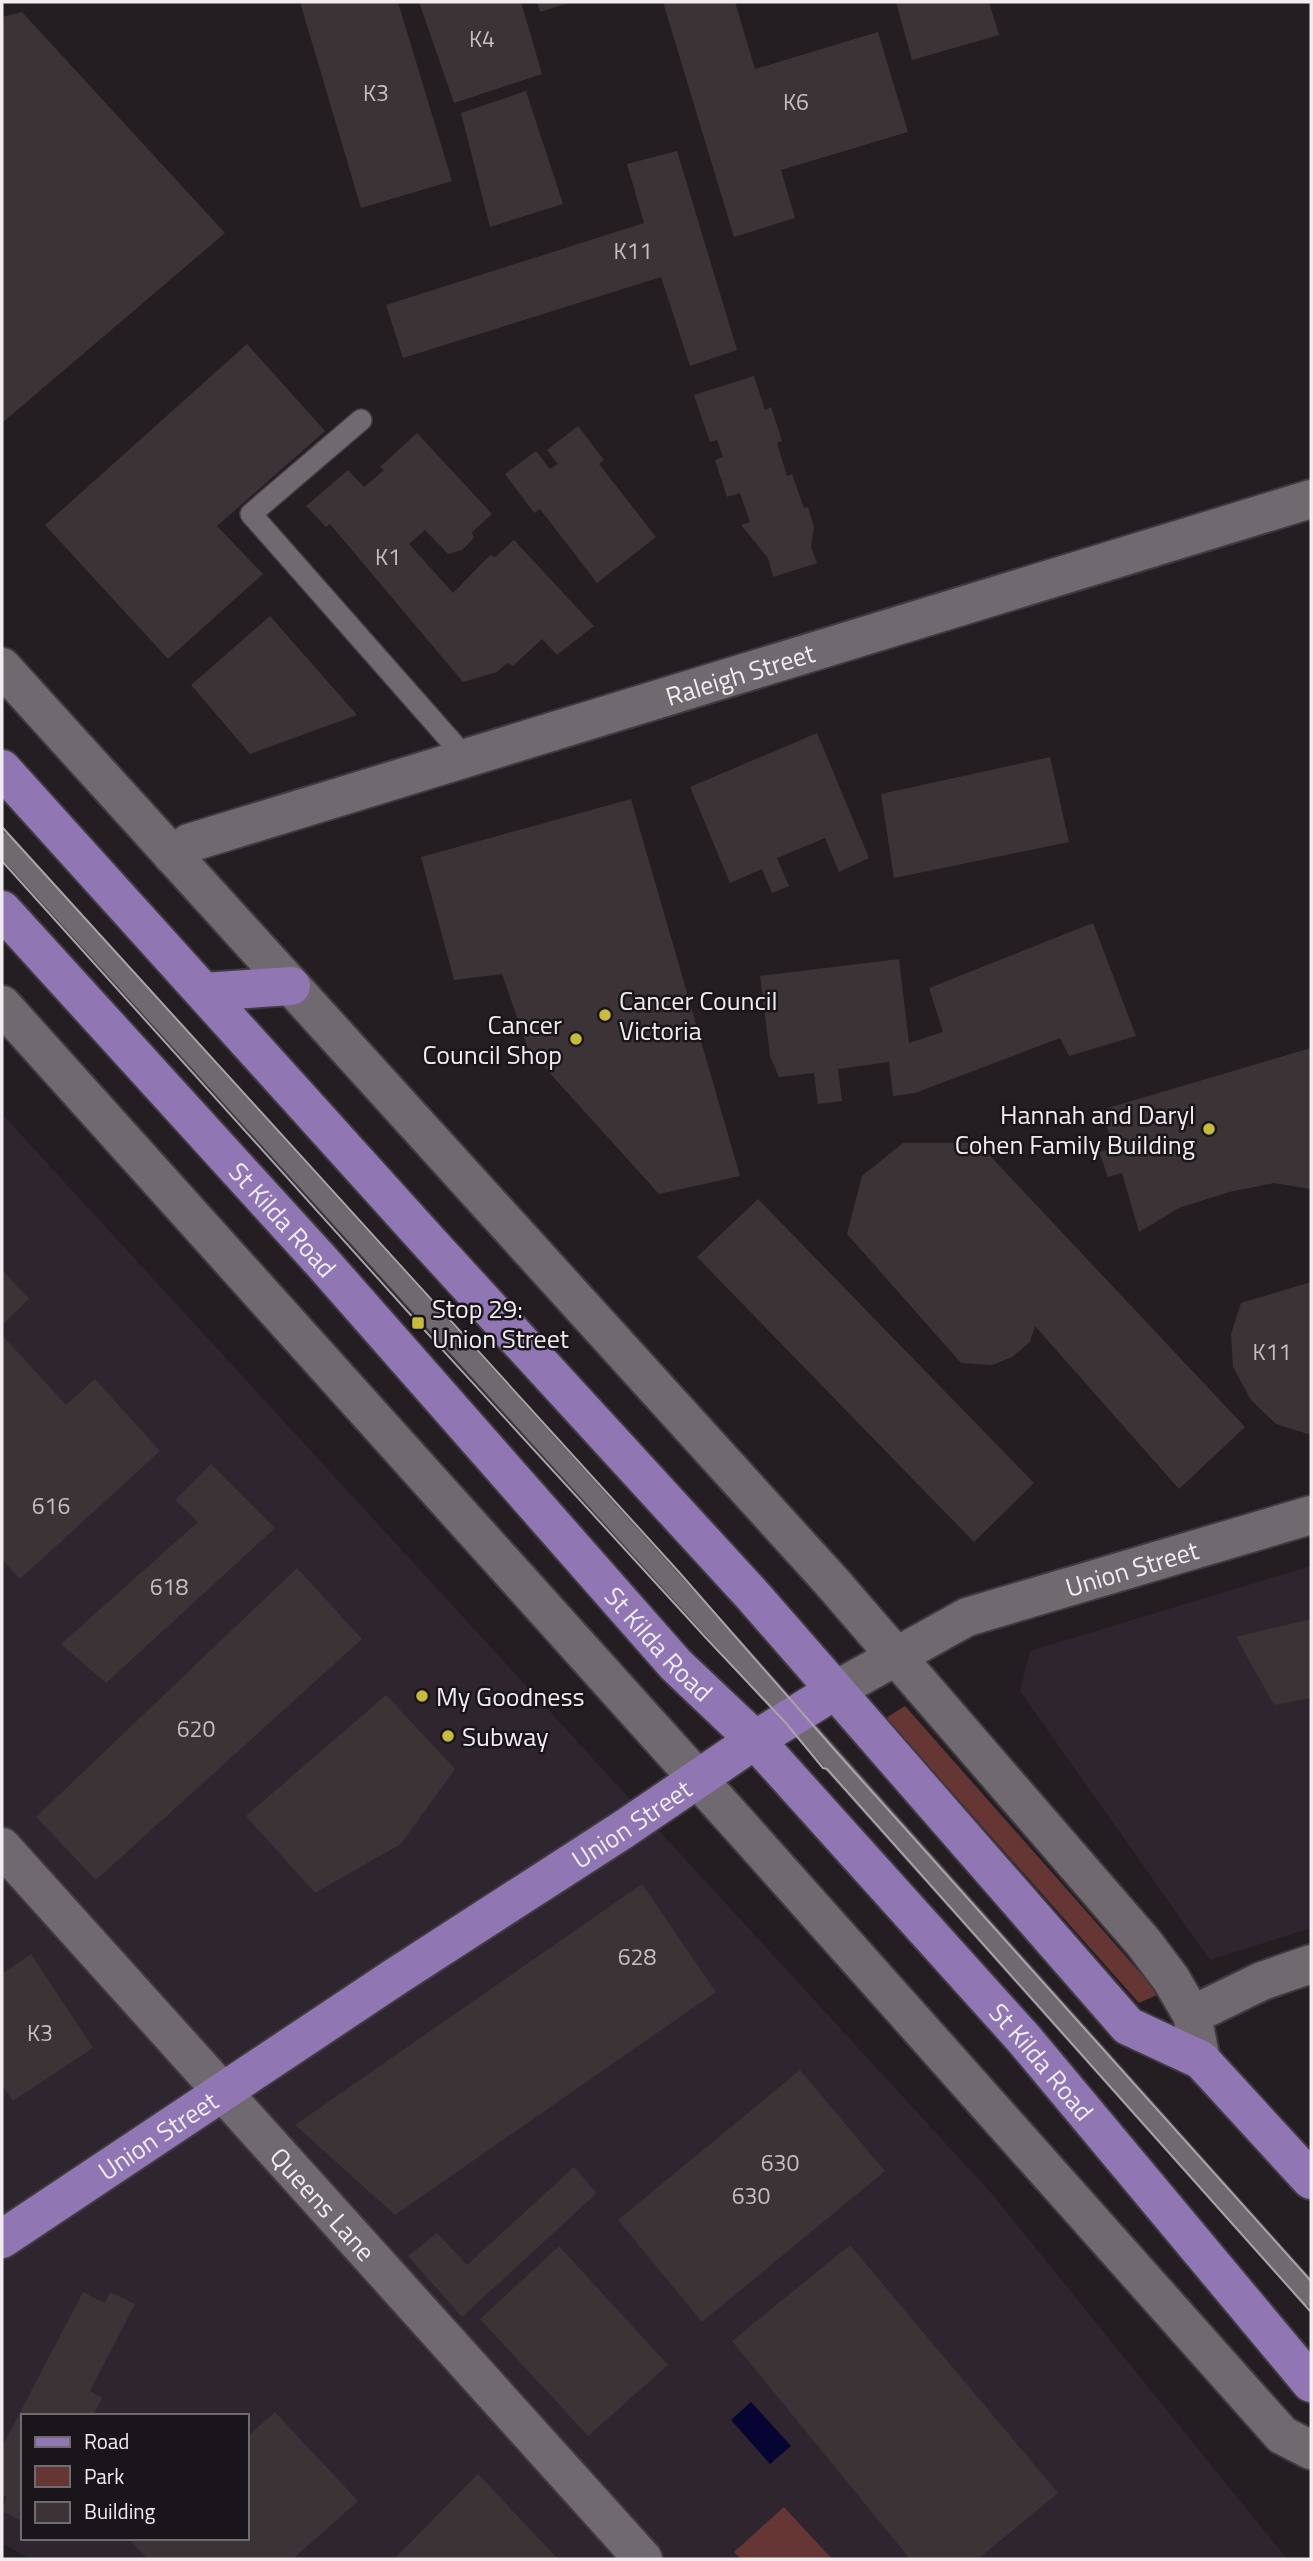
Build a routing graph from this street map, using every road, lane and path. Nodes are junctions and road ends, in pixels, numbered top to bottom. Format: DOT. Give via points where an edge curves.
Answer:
graph roads {
  1 [pos="361,420"];
  2 [pos="1311,499"];
  3 [pos="2,667"];
  4 [pos="465,757"];
  5 [pos="2,769"];
  6 [pos="2,843"];
  7 [pos="173,855"];
  8 [pos="2,910"];
  9 [pos="290,986"];
  10 [pos="204,992"];
  11 [pos="2,1005"];
  12 [pos="1311,1515"];
  13 [pos="896,1655"];
  14 [pos="835,1691"];
  15 [pos="793,1716"];
  16 [pos="755,1740"];
  17 [pos="698,1779"];
  18 [pos="2,1847"];
  19 [pos="1311,1964"];
  20 [pos="1192,2015"];
  21 [pos="1201,2060"];
  22 [pos="221,2093"];
  23 [pos="1311,2180"];
  24 [pos="2,2239"];
  25 [pos="1311,2296"];
  26 [pos="1311,2383"];
  27 [pos="1311,2450"];
  28 [pos="643,2559"];
  1 -- 4 [label="lane" via="251,514"];
  2 -- 4 [label="main road, Raleigh Street"];
  3 -- 7 [label="main road"];
  4 -- 7 [label="main road, Raleigh Street" via="189,843"];
  5 -- 10 [label="main road"];
  6 -- 15 [label="lane"];
  7 -- 9 [label="main road"];
  8 -- 16 [label="main road, St Kilda Road" via="357,1302 676,1665"];
  9 -- 10 [label="main road"];
  9 -- 13 [label="main road"];
  10 -- 14 [label="main road"];
  11 -- 17 [label="main road"];
  12 -- 13 [label="main road, Union Street" via="967,1618"];
  13 -- 14 [label="main road, Union Street"];
  13 -- 20 [label="main road" via="1117,1911 1171,1979"];
  14 -- 15 [label="main road, Union Street"];
  14 -- 21 [label="main road" via="1128,2026"];
  15 -- 16 [label="main road, Union Street"];
  15 -- 25 [label="lane"];
  16 -- 17 [label="main road, Union Street"];
  16 -- 26 [label="main road, St Kilda Road" via="1024,2039"];
  17 -- 22 [label="main road, Union Street"];
  17 -- 27 [label="main road" via="1282,2435"];
  18 -- 22 [label="main road, Queens Lane"];
  19 -- 20 [label="main road" via="1262,1981"];
  20 -- 21 [label="main road"];
  21 -- 23 [label="main road"];
  22 -- 24 [label="main road, Union Street"];
  22 -- 28 [label="main road, Queens Lane"];
}
